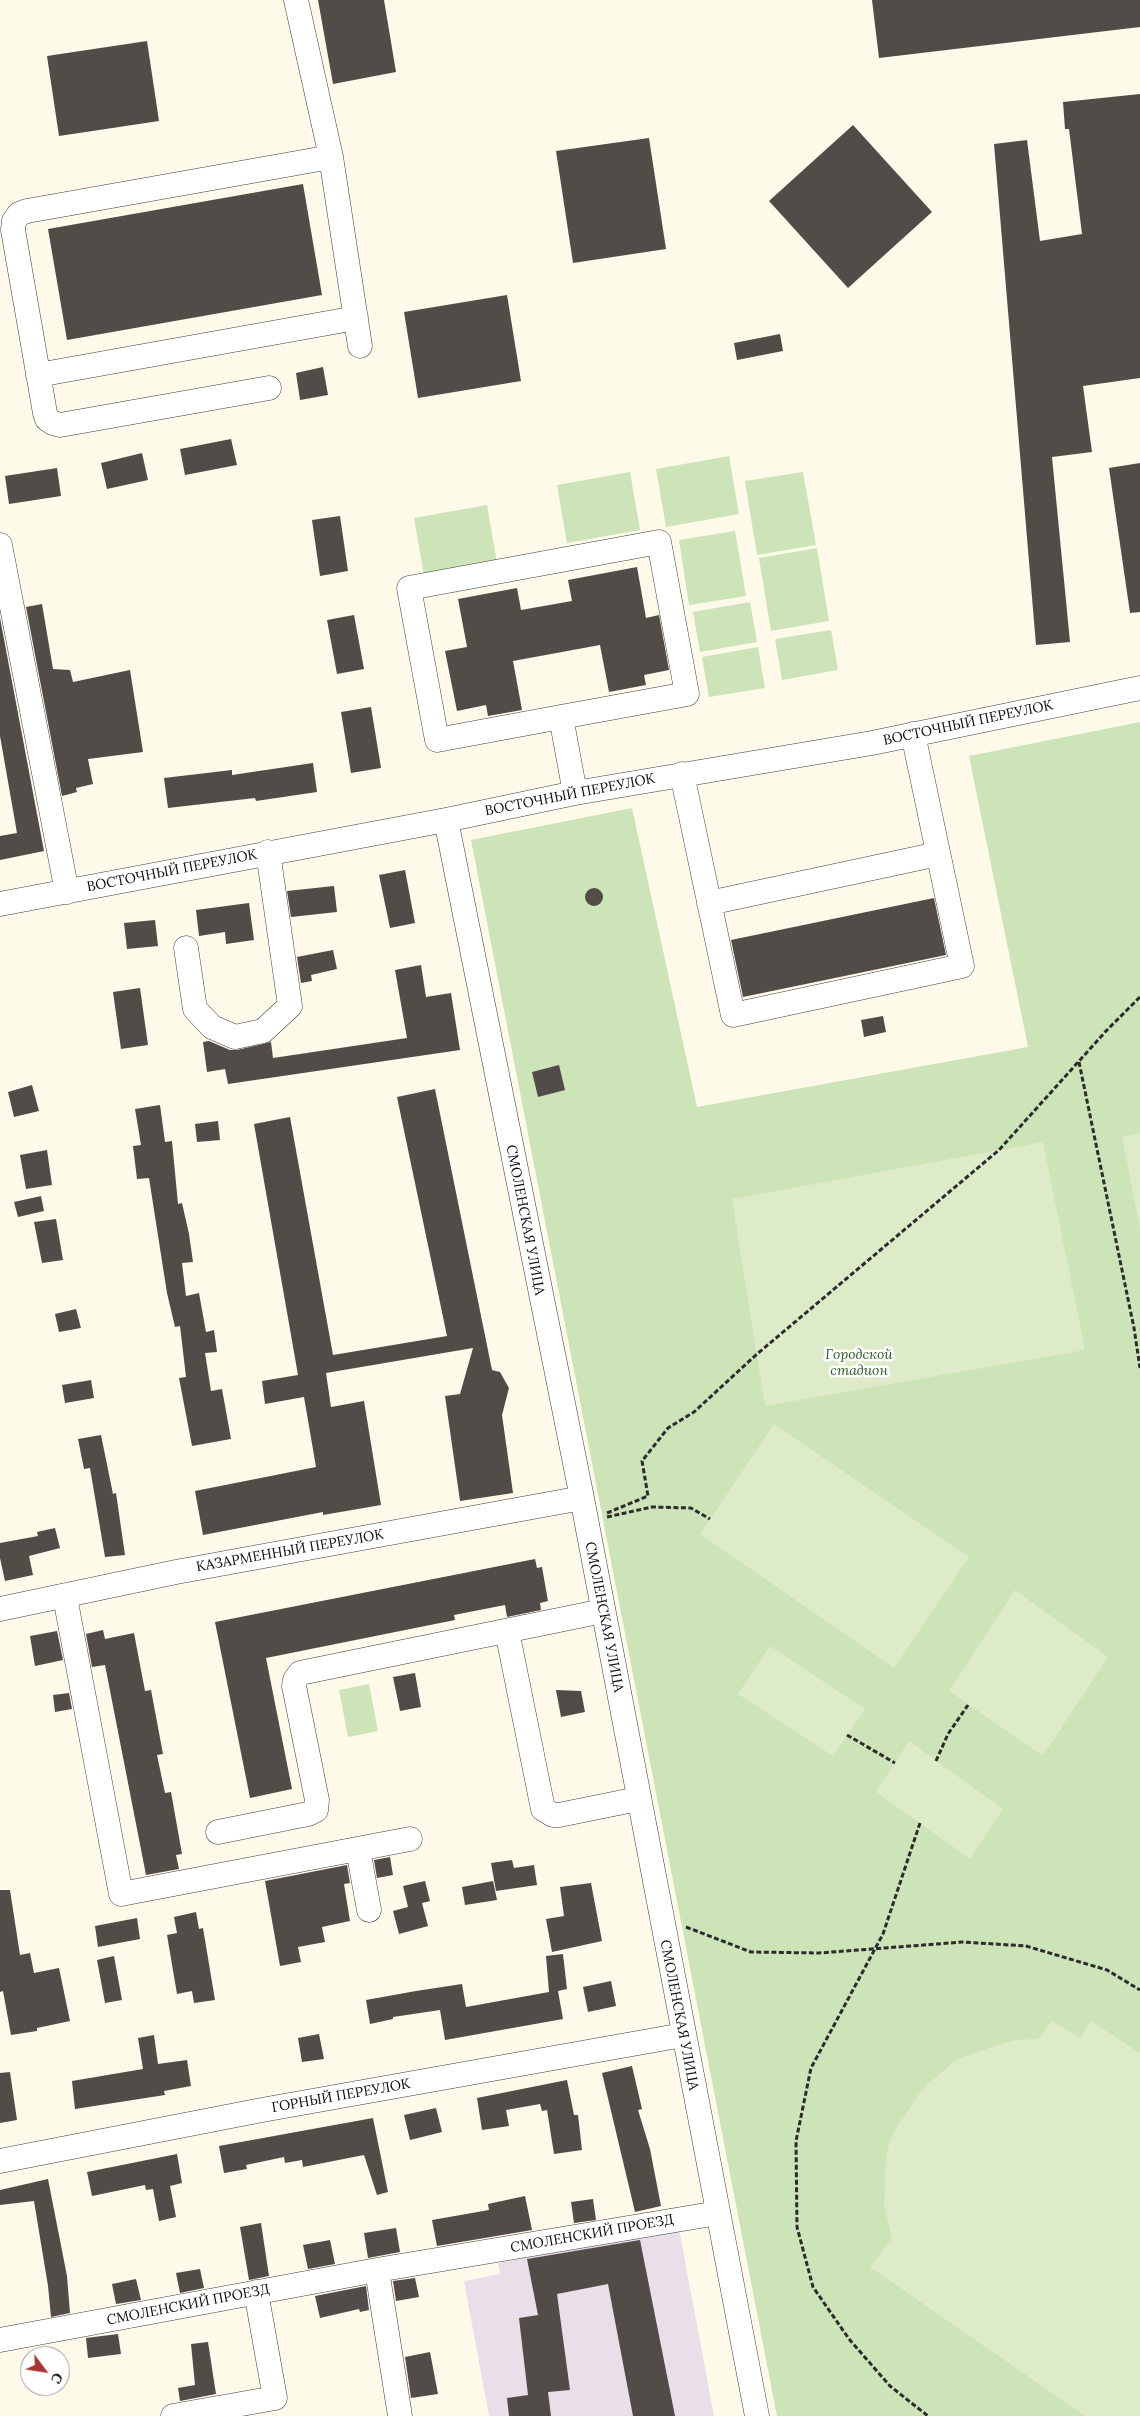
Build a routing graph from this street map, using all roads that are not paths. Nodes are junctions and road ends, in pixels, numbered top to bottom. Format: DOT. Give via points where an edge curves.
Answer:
graph roads {
  1 [pos="296,0"];
  2 [pos="331,157"];
  3 [pos="356,318"];
  4 [pos="360,346"];
  5 [pos="38,374"];
  6 [pos="269,388"];
  7 [pos="0,545"];
  8 [pos="1140,688"];
  9 [pos="561,717"];
  10 [pos="913,734"];
  11 [pos="682,774"];
  12 [pos="574,793"];
  13 [pos="446,820"];
  14 [pos="268,852"];
  15 [pos="938,854"];
  16 [pos="68,892"];
  17 [pos="709,903"];
  18 [pos="0,904"];
  19 [pos="186,948"];
  20 [pos="582,1498"];
  21 [pos="65,1597"];
  22 [pos="0,1609"];
  23 [pos="603,1611"];
  24 [pos="507,1631"];
  25 [pos="638,1799"];
  26 [pos="218,1832"];
  27 [pos="410,1839"];
  28 [pos="358,1849"];
  29 [pos="369,1910"];
  30 [pos="683,2035"];
  31 [pos="0,2161"];
  32 [pos="718,2213"];
  33 [pos="376,2270"];
  34 [pos="256,2292"];
  35 [pos="0,2340"];
  36 [pos="237,2410"];
  37 [pos="173,2416"];
  38 [pos="400,2416"];
  39 [pos="757,2416"];
  1 -- 2 [label="street"];
  2 -- 3 [label="street"];
  2 -- 5 [label="street" via="19,214 13,230"];
  3 -- 4 [label="street"];
  3 -- 5 [label="street"];
  5 -- 6 [label="street" via="47,419 60,425"];
  7 -- 16 [label="street"];
  8 -- 10 [label="street, ВОСТОЧНЫЙ ПЕРЕУЛОК"];
  9 -- 9 [label="street" via="437,740 409,588 659,542 687,694"];
  9 -- 12 [label="street"];
  10 -- 11 [label="street, ВОСТОЧНЫЙ ПЕРЕУЛОК"];
  10 -- 15 [label="street"];
  11 -- 12 [label="street, ВОСТОЧНЫЙ ПЕРЕУЛОК"];
  11 -- 17 [label="street"];
  12 -- 13 [label="street, ВОСТОЧНЫЙ ПЕРЕУЛОК"];
  13 -- 14 [label="street, ВОСТОЧНЫЙ ПЕРЕУЛОК"];
  13 -- 20 [label="street, СМОЛЕНСКАЯ УЛИЦА"];
  14 -- 16 [label="street, ВОСТОЧНЫЙ ПЕРЕУЛОК"];
  14 -- 19 [label="street" via="290,1006 263,1031 236,1037 212,1027 195,1009"];
  15 -- 17 [label="street"];
  15 -- 17 [label="street" via="962,966 733,1015"];
  16 -- 18 [label="street, ВОСТОЧНЫЙ ПЕРЕУЛОК"];
  20 -- 21 [label="street, КАЗАРМЕННЫЙ ПЕРЕУЛОК" via="186,1570"];
  20 -- 23 [label="street, СМОЛЕНСКАЯ УЛИЦА"];
  21 -- 22 [label="street, КАЗАРМЕННЫЙ ПЕРЕУЛОК"];
  21 -- 28 [label="street" via="121,1894"];
  23 -- 24 [label="street"];
  23 -- 25 [label="street, СМОЛЕНСКАЯ УЛИЦА"];
  24 -- 25 [label="street" via="543,1809 559,1815"];
  24 -- 26 [label="street" via="300,1674 294,1686 317,1800 316,1810"];
  25 -- 30 [label="street, СМОЛЕНСКАЯ УЛИЦА"];
  27 -- 28 [label="street"];
  28 -- 29 [label="street"];
  30 -- 31 [label="street, ГОРНЫЙ ПЕРЕУЛОК" via="262,2110"];
  30 -- 32 [label="street, СМОЛЕНСКАЯ УЛИЦА"];
  32 -- 33 [label="street, СМОЛЕНСКИЙ ПРОЕЗД"];
  32 -- 39 [label="street, СМОЛЕНСКАЯ УЛИЦА"];
  33 -- 34 [label="street, СМОЛЕНСКИЙ ПРОЕЗД"];
  33 -- 38 [label="street"];
  34 -- 35 [label="street, СМОЛЕНСКИЙ ПРОЕЗД"];
  34 -- 36 [label="street" via="274,2398"];
  36 -- 37 [label="street"];
}
